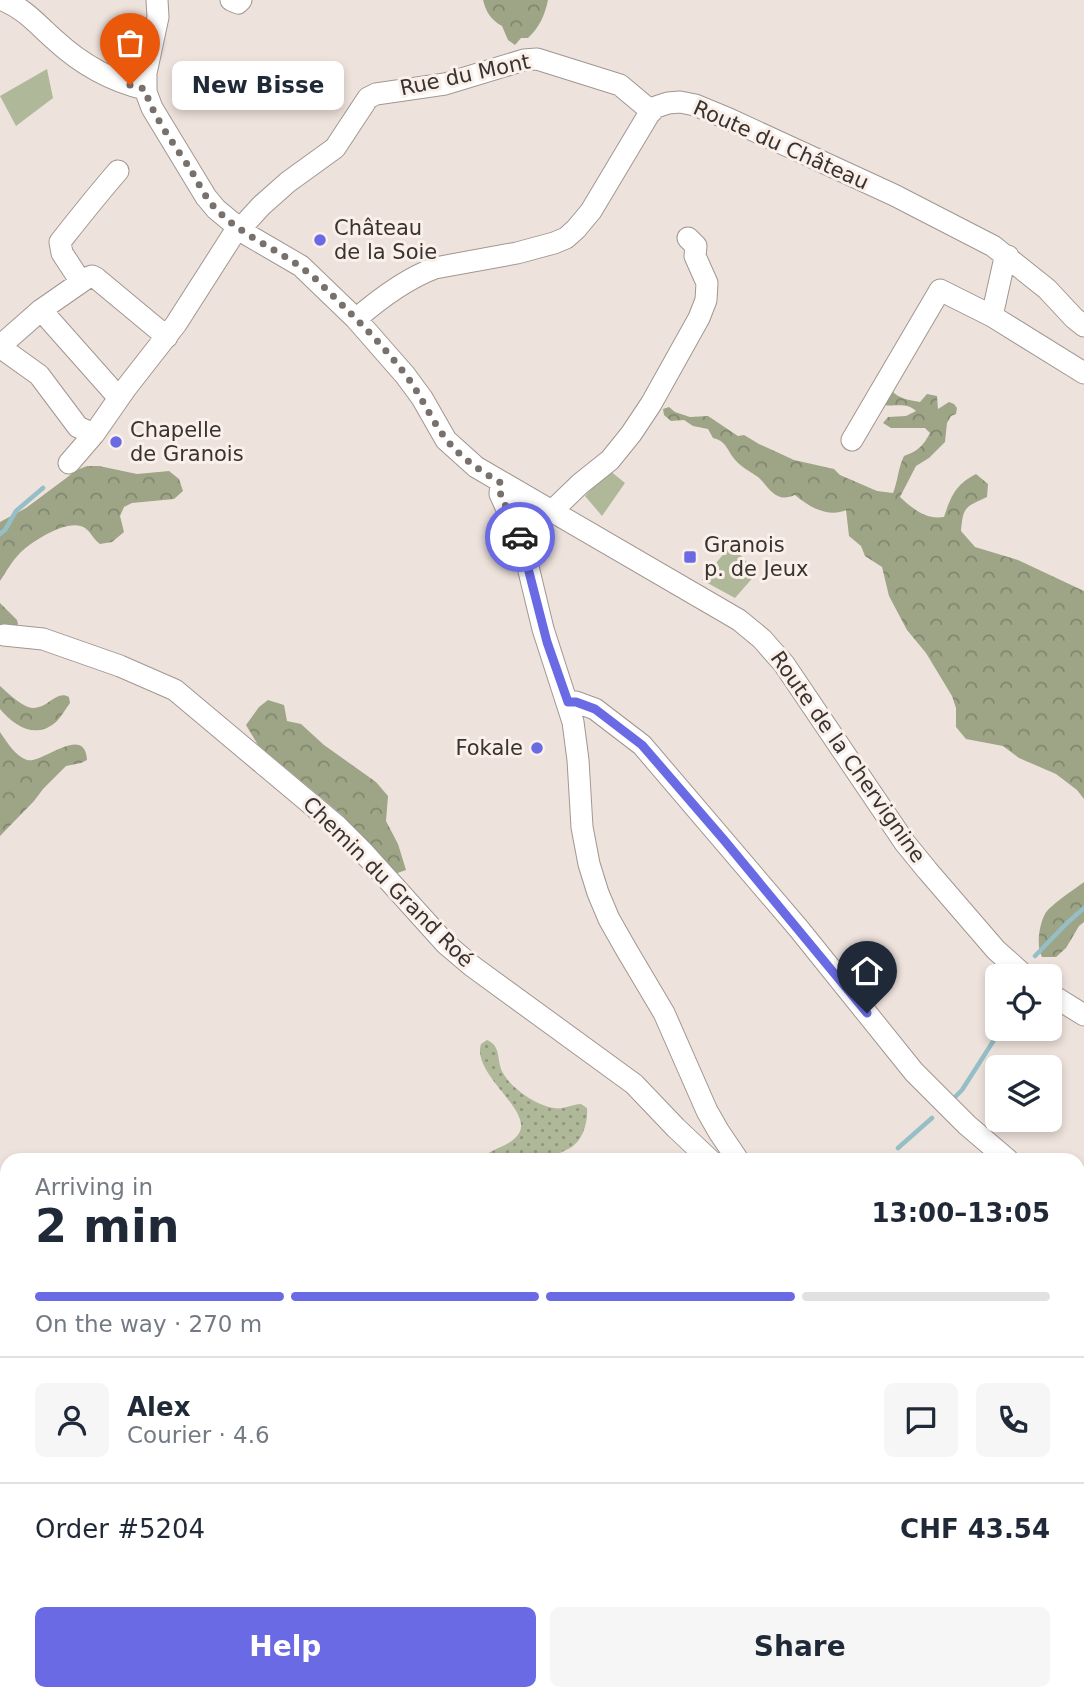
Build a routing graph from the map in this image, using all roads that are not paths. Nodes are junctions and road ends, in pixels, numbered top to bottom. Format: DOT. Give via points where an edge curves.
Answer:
graph roads {
  1 [pos="160,0"];
  2 [pos="10,1"];
  3 [pos="145,89"];
  4 [pos="651,111"];
  5 [pos="118,172"];
  6 [pos="239,228"];
  7 [pos="688,238"];
  8 [pos="1008,256"];
  9 [pos="81,282"];
  10 [pos="41,310"];
  11 [pos="992,316"];
  12 [pos="356,319"];
  13 [pos="1084,326"];
  14 [pos="167,337"];
  15 [pos="0,346"];
  16 [pos="1084,373"];
  17 [pos="119,398"];
  18 [pos="94,434"];
  19 [pos="852,440"];
  20 [pos="69,463"];
  21 [pos="501,483"];
  22 [pos="551,512"];
  23 [pos="4,635"];
  24 [pos="568,702"];
  25 [pos="1012,964"];
  26 [pos="1062,1001"];
  27 [pos="1084,1015"];
  28 [pos="703,1153"];
  29 [pos="733,1153"];
  30 [pos="1000,1153"];
  1 -- 3 [label="street"];
  2 -- 3 [label="street" via="83,63"];
  3 -- 6 [label="street, Route de la Chervignine" via="204,193"];
  4 -- 6 [label="street, Rue du Mont" via="620,85 537,59 445,84 376,94 366,100 335,149 288,181"];
  4 -- 8 [label="street, Route du Château" via="673,102 710,110 894,195"];
  4 -- 12 [label="street" via="591,211 566,238 435,268"];
  5 -- 9 [label="street" via="60,242"];
  6 -- 12 [label="street, Route de la Chervignine" via="302,266"];
  6 -- 14 [label="street, Rue du Mont"];
  7 -- 22 [label="street" via="696,246 695,256 708,283 699,318 631,434 610,460"];
  8 -- 11 [label="street"];
  8 -- 13 [label="street, Route du Château"];
  9 -- 10 [label="street"];
  9 -- 14 [label="street" via="96,278"];
  10 -- 15 [label="street"];
  10 -- 17 [label="street"];
  11 -- 16 [label="street"];
  11 -- 19 [label="street" via="940,290"];
  12 -- 21 [label="street, Route de la Chervignine" via="405,374 452,446"];
  14 -- 17 [label="street, Rue du Mont"];
  15 -- 18 [label="street" via="39,375 78,427"];
  17 -- 18 [label="street, Rue du Mont"];
  18 -- 20 [label="street, Rue du Mont"];
  21 -- 22 [label="street, Route de la Chervignine"];
  21 -- 24 [label="street" via="500,494 522,542 547,642"];
  22 -- 25 [label="street, Route de la Chervignine" via="739,620 762,639 784,664 905,843"];
  23 -- 28 [label="street, Chemin du Grand Roé" via="43,639 175,690 336,825 453,951 634,1084"];
  24 -- 29 [label="street" via="576,741 582,827 598,893 664,1013 707,1111"];
  24 -- 30 [label="street" via="595,709 642,745 914,1072"];
  26 -- 27 [label="street"];
}
